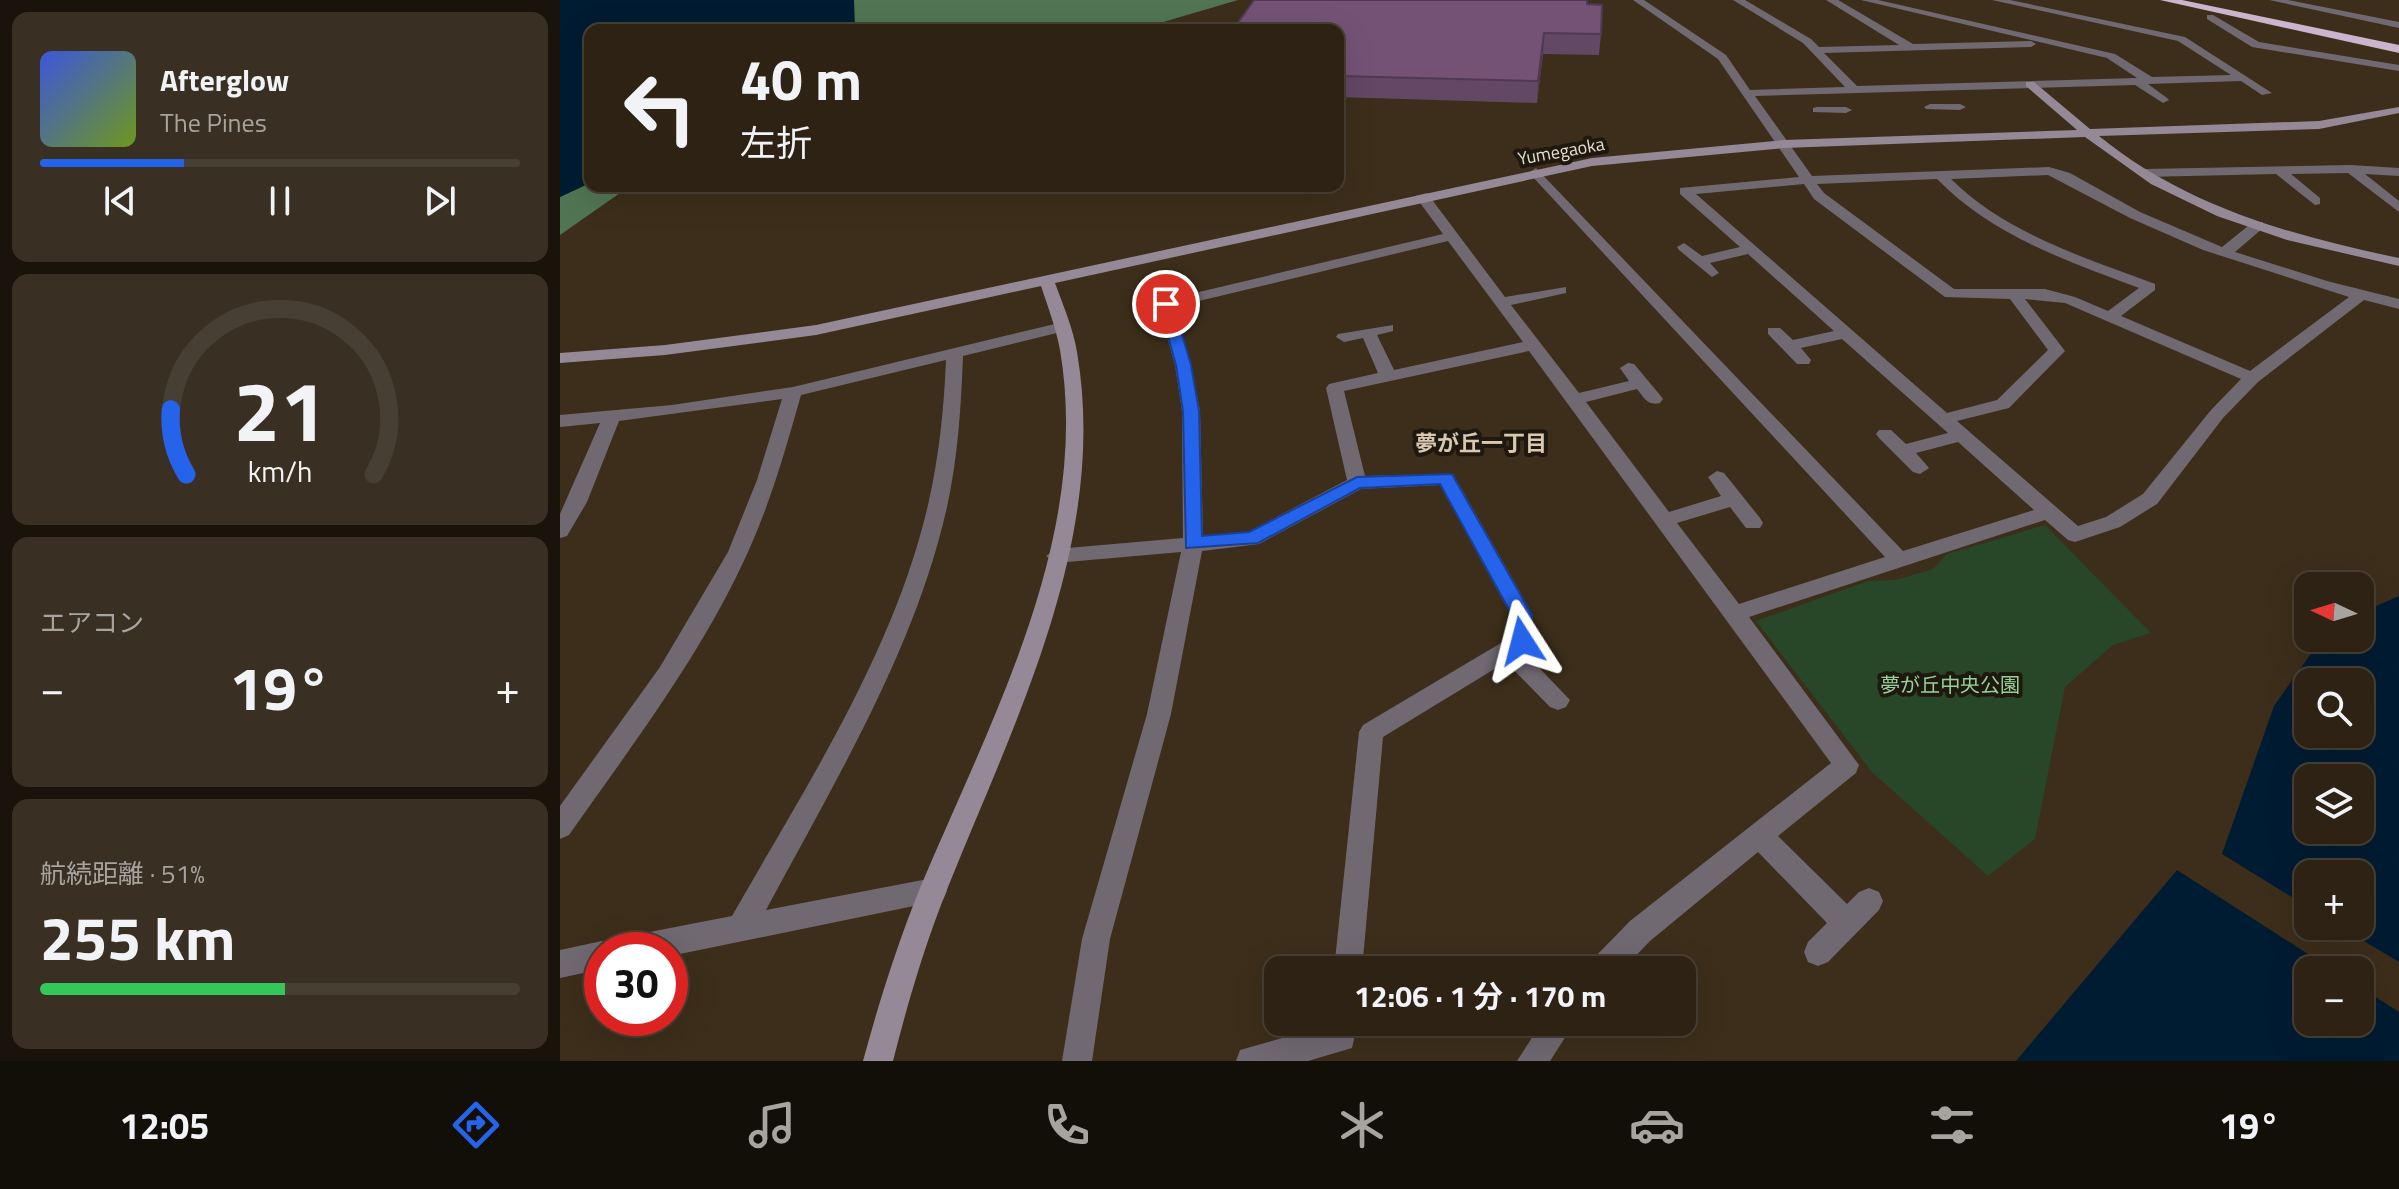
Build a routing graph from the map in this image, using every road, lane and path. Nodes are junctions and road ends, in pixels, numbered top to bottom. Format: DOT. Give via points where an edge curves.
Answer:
graph roads {
  1 [pos="1659,0"];
  2 [pos="1738,0"];
  3 [pos="1831,0"];
  4 [pos="1866,0"];
  5 [pos="1997,0"];
  6 [pos="2166,0"];
  7 [pos="2274,0"];
  8 [pos="1639,1"];
  9 [pos="2210,17"];
  10 [pos="2399,25"];
  11 [pos="2062,44"];
  12 [pos="1912,48"];
  13 [pos="2399,49"];
  14 [pos="1819,50"];
  15 [pos="2399,68"];
  16 [pos="2243,78"];
  17 [pos="2142,81"];
  18 [pos="2030,84"];
  19 [pos="1926,88"];
  20 [pos="1854,90"];
  21 [pos="1817,91"];
  22 [pos="1748,93"];
  23 [pos="2266,93"];
  24 [pos="2163,100"];
  25 [pos="2178,100"];
  26 [pos="2147,101"];
  27 [pos="1960,107"];
  28 [pos="1846,110"];
  29 [pos="2399,110"];
  30 [pos="2091,134"];
  31 [pos="1784,144"];
  32 [pos="2351,169"];
  33 [pos="2279,170"];
  34 [pos="1536,172"];
  35 [pos="2399,172"];
  36 [pos="2144,173"];
  37 [pos="1940,175"];
  38 [pos="1808,180"];
  39 [pos="1422,196"];
  40 [pos="2315,201"];
  41 [pos="2399,208"];
  42 [pos="2258,225"];
  43 [pos="1452,236"];
  44 [pos="1684,247"];
  45 [pos="1751,249"];
  46 [pos="2224,253"];
  47 [pos="1699,261"];
  48 [pos="2399,262"];
  49 [pos="1712,273"];
  50 [pos="1551,276"];
  51 [pos="1047,280"];
  52 [pos="1561,290"];
  53 [pos="2014,294"];
  54 [pos="2361,295"];
  55 [pos="1501,302"];
  56 [pos="1572,303"];
  57 [pos="2399,304"];
  58 [pos="2111,316"];
  59 [pos="1063,327"];
  60 [pos="1387,328"];
  61 [pos="1774,331"];
  62 [pos="1368,332"];
  63 [pos="1846,333"];
  64 [pos="1344,337"];
  65 [pos="1533,345"];
  66 [pos="1790,346"];
  67 [pos="955,354"];
  68 [pos="562,360"];
  69 [pos="1803,360"];
  70 [pos="1628,368"];
  71 [pos="1388,376"];
  72 [pos="2252,378"];
  73 [pos="1640,383"];
  74 [pos="793,392"];
  75 [pos="1654,399"];
  76 [pos="1574,400"];
  77 [pos="612,416"];
  78 [pos="1944,419"];
  79 [pos="560,421"];
  80 [pos="1885,434"];
  81 [pos="1963,435"];
  82 [pos="1902,451"];
  83 [pos="1920,468"];
  84 [pos="1717,477"];
  85 [pos="1357,483"];
  86 [pos="1733,499"];
  87 [pos="2048,512"];
  88 [pos="1664,520"];
  89 [pos="1753,523"];
  90 [pos="560,531"];
  91 [pos="1193,543"];
  92 [pos="1056,556"];
  93 [pos="1901,562"];
  94 [pos="1734,614"];
  95 [pos="1508,650"];
  96 [pos="1558,700"];
  97 [pos="560,827"];
  98 [pos="1758,834"];
  99 [pos="933,891"];
  100 [pos="1869,901"];
  101 [pos="1846,923"];
  102 [pos="741,928"];
  103 [pos="688,938"];
  104 [pos="1818,952"];
  105 [pos="1349,956"];
  106 [pos="1616,956"];
  107 [pos="584,959"];
  108 [pos="560,964"];
  109 [pos="1341,1036"];
  110 [pos="1550,1036"];
  111 [pos="878,1061"];
  112 [pos="1077,1061"];
  113 [pos="1251,1061"];
  114 [pos="1532,1061"];
  1 -- 8 [label="street"];
  2 -- 14 [label="street"];
  3 -- 12 [label="street"];
  4 -- 11 [label="street"];
  5 -- 16 [label="street" via="2181,39"];
  6 -- 13 [label="highway"];
  7 -- 10 [label="street"];
  8 -- 22 [label="street" via="1722,57"];
  9 -- 15 [label="street" via="2256,45"];
  11 -- 12 [label="street"];
  11 -- 17 [label="street" via="2111,56"];
  12 -- 14 [label="street"];
  14 -- 20 [label="street"];
  16 -- 17 [label="street"];
  16 -- 23 [label="street"];
  17 -- 18 [label="street"];
  17 -- 24 [label="street"];
  18 -- 19 [label="street"];
  18 -- 30 [label="street"];
  19 -- 20 [label="street"];
  19 -- 27 [label="street" via="1936,107"];
  20 -- 21 [label="street"];
  21 -- 22 [label="street"];
  21 -- 28 [label="street" via="1823,110"];
  22 -- 31 [label="street"];
  24 -- 25 [label="street"];
  24 -- 26 [label="street"];
  29 -- 30 [label="street, Yumegaoka" via="2319,125"];
  30 -- 31 [label="street, Yumegaoka"];
  30 -- 36 [label="street"];
  31 -- 34 [label="street, Yumegaoka"];
  31 -- 38 [label="street"];
  32 -- 33 [label="street"];
  32 -- 35 [label="street"];
  32 -- 41 [label="street"];
  33 -- 36 [label="street"];
  33 -- 40 [label="street"];
  34 -- 39 [label="street, Yumegaoka"];
  34 -- 93 [label="street"];
  36 -- 42 [label="street"];
  37 -- 38 [label="street"];
  37 -- 46 [label="street" via="2049,171 2128,213"];
  37 -- 58 [label="street" via="1961,200 2020,236 2150,287"];
  38 -- 45 [label="street" via="1685,191"];
  38 -- 53 [label="street" via="1819,196 1950,294"];
  39 -- 43 [label="street"];
  39 -- 51 [label="street, Yumegaoka"];
  42 -- 46 [label="street"];
  42 -- 48 [label="street"];
  43 -- 55 [label="street"];
  43 -- 91 [label="street" via="1166,304 1191,411"];
  44 -- 47 [label="street"];
  45 -- 47 [label="street"];
  45 -- 63 [label="street"];
  46 -- 54 [label="street"];
  47 -- 49 [label="street"];
  50 -- 52 [label="street"];
  51 -- 59 [label="street"];
  51 -- 68 [label="street, Yumegaoka" via="816,330"];
  52 -- 55 [label="street"];
  52 -- 56 [label="street"];
  53 -- 58 [label="street" via="2045,294"];
  53 -- 78 [label="street" via="2057,351 2003,404"];
  54 -- 57 [label="street"];
  54 -- 72 [label="street"];
  55 -- 65 [label="street"];
  58 -- 72 [label="street"];
  59 -- 67 [label="street"];
  59 -- 92 [label="street" via="1074,443"];
  60 -- 62 [label="street"];
  61 -- 66 [label="street"];
  62 -- 64 [label="street"];
  62 -- 71 [label="street"];
  63 -- 66 [label="street"];
  63 -- 78 [label="street"];
  65 -- 71 [label="street"];
  65 -- 76 [label="street"];
  66 -- 69 [label="street"];
  67 -- 74 [label="street"];
  67 -- 102 [label="street" via="952,435 921,567 886,655"];
  70 -- 73 [label="street"];
  71 -- 85 [label="street" via="1335,388"];
  72 -- 87 [label="street" via="2150,499 2113,522 2075,535"];
  73 -- 75 [label="street"];
  73 -- 76 [label="street"];
  74 -- 77 [label="street"];
  74 -- 97 [label="street" via="755,511 719,588"];
  76 -- 88 [label="street"];
  77 -- 79 [label="street"];
  77 -- 90 [label="street"];
  78 -- 81 [label="street"];
  80 -- 82 [label="street"];
  81 -- 82 [label="street"];
  81 -- 87 [label="street"];
  82 -- 83 [label="street"];
  84 -- 86 [label="street"];
  85 -- 91 [label="street" via="1252,539"];
  85 -- 95 [label="street" via="1446,478 1522,615 1522,641"];
  86 -- 88 [label="street"];
  86 -- 89 [label="street"];
  87 -- 93 [label="street"];
  88 -- 94 [label="street"];
  91 -- 92 [label="street"];
  91 -- 112 [label="street" via="1159,714 1096,939"];
  92 -- 99 [label="street" via="1021,681"];
  93 -- 94 [label="street"];
  94 -- 98 [label="street" via="1847,765"];
  95 -- 96 [label="street"];
  95 -- 105 [label="street" via="1371,732"];
  98 -- 101 [label="street"];
  98 -- 106 [label="street"];
  99 -- 102 [label="street"];
  99 -- 111 [label="street"];
  100 -- 101 [label="street"];
  101 -- 104 [label="street"];
  102 -- 103 [label="street"];
  107 -- 108 [label="street"];
  109 -- 113 [label="street"];
  110 -- 114 [label="street"];
}
